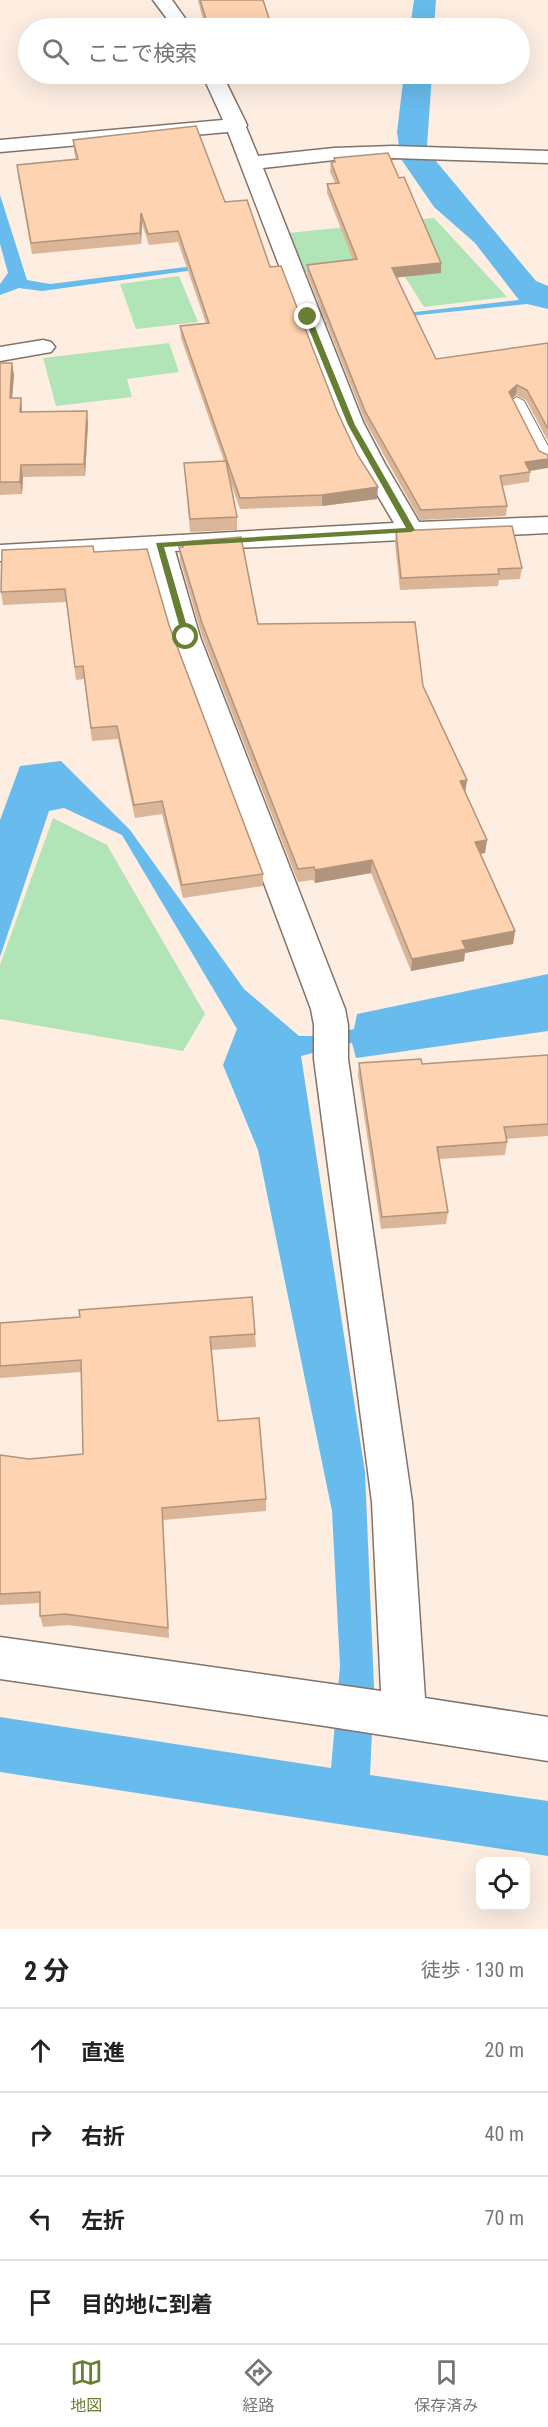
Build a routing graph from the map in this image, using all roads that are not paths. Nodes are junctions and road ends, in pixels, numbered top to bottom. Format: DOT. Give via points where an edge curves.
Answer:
graph roads {
  1 [pos="162,0"];
  2 [pos="176,18"];
  3 [pos="217,84"];
  4 [pos="237,126"];
  5 [pos="0,146"];
  6 [pos="548,157"];
  7 [pos="252,164"];
  8 [pos="44,347"];
  9 [pos="0,354"];
  10 [pos="517,401"];
  11 [pos="548,460"];
  12 [pos="548,525"];
  13 [pos="411,530"];
  14 [pos="159,544"];
  15 [pos="0,553"];
  16 [pos="0,1658"];
  17 [pos="404,1718"];
  18 [pos="548,1739"];
  1 -- 2 [label="street"];
  3 -- 4 [label="street"];
  4 -- 5 [label="street"];
  4 -- 7 [label="street"];
  6 -- 7 [label="street" via="334,153"];
  7 -- 13 [label="street" via="352,425"];
  8 -- 9 [label="street"];
  10 -- 11 [label="lane"];
  12 -- 13 [label="street"];
  13 -- 14 [label="street"];
  14 -- 15 [label="street"];
  14 -- 17 [label="street" via="186,637 328,1009 392,1502"];
  16 -- 17 [label="street"];
  17 -- 18 [label="street"];
}
